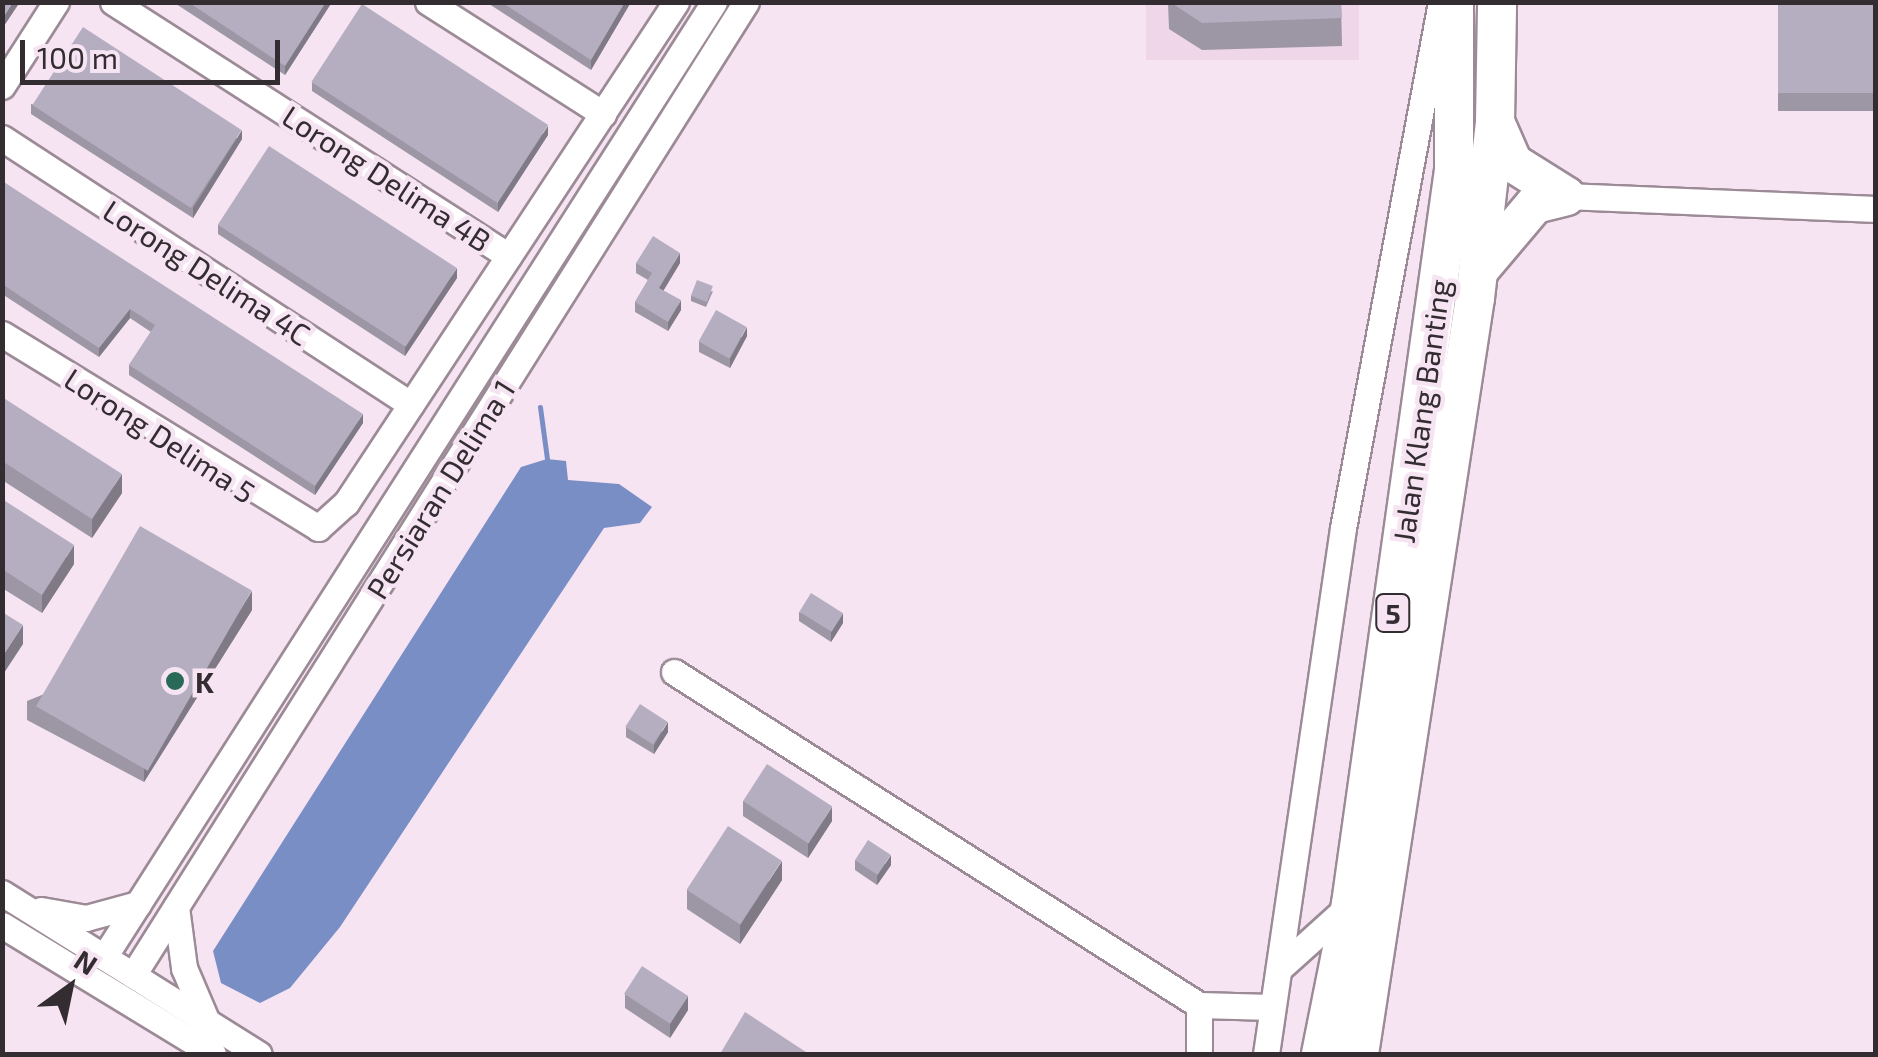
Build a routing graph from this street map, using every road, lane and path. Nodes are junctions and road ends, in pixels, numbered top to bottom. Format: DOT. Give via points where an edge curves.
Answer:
graph roads {
  1 [pos="56,2"];
  2 [pos="114,2"];
  3 [pos="428,2"];
  4 [pos="676,2"];
  5 [pos="714,2"];
  6 [pos="1441,2"];
  7 [pos="1454,2"];
  8 [pos="1497,2"];
  9 [pos="736,6"];
  10 [pos="2,86"];
  11 [pos="603,114"];
  12 [pos="1496,122"];
  13 [pos="2,138"];
  14 [pos="1411,158"];
  15 [pos="1454,170"];
  16 [pos="1566,196"];
  17 [pos="1876,209"];
  18 [pos="509,256"];
  19 [pos="1478,270"];
  20 [pos="2,334"];
  21 [pos="411,406"];
  22 [pos="1446,486"];
  23 [pos="674,672"];
  24 [pos="10,897"];
  25 [pos="138,904"];
  26 [pos="1351,904"];
  27 [pos="176,907"];
  28 [pos="2,925"];
  29 [pos="104,957"];
  30 [pos="1281,966"];
  31 [pos="133,975"];
  32 [pos="1199,1006"];
  33 [pos="1272,1008"];
  34 [pos="207,1022"];
  35 [pos="1359,1050"];
  36 [pos="213,1054"];
  37 [pos="259,1054"];
  38 [pos="1199,1054"];
  39 [pos="1266,1054"];
  40 [pos="1321,1054"];
  1 -- 10 [label="street"];
  2 -- 18 [label="street, Lorong Delima 4B"];
  3 -- 11 [label="street"];
  4 -- 11 [label="street"];
  5 -- 25 [label="street, Persiaran Delima 1"];
  6 -- 14 [label="street"];
  7 -- 15 [label="highway, Jalan Klang Banting / 5"];
  8 -- 12 [label="highway, Jalan Klang Banting / 5"];
  9 -- 27 [label="street, Persiaran Delima 1"];
  11 -- 18 [label="street"];
  12 -- 16 [label="highway" via="1514,163"];
  12 -- 19 [label="highway, Jalan Klang Banting / 5"];
  13 -- 21 [label="street, Lorong Delima 4C"];
  14 -- 15 [label="street"];
  14 -- 30 [label="street" via="1343,528"];
  15 -- 22 [label="highway" via="1470,202"];
  15 -- 26 [label="highway, Jalan Klang Banting / 5"];
  16 -- 17 [label="street"];
  16 -- 19 [label="highway" via="1535,204"];
  18 -- 21 [label="street"];
  19 -- 22 [label="highway, Jalan Klang Banting / 5"];
  20 -- 21 [label="street, Lorong Delima 5" via="318,528 346,503"];
  22 -- 35 [label="highway, Jalan Klang Banting / 5"];
  23 -- 32 [label="street"];
  24 -- 25 [label="street" via="86,918"];
  24 -- 29 [label="street"];
  25 -- 29 [label="street, Persiaran Delima 1"];
  26 -- 30 [label="street"];
  26 -- 40 [label="highway, Jalan Klang Banting / 5"];
  27 -- 31 [label="street, Persiaran Delima 1"];
  27 -- 34 [label="street" via="184,968"];
  28 -- 36 [label="street"];
  29 -- 31 [label="street"];
  30 -- 33 [label="street"];
  31 -- 34 [label="street"];
  32 -- 33 [label="street"];
  32 -- 38 [label="street"];
  33 -- 39 [label="street"];
  34 -- 37 [label="street"];
}
